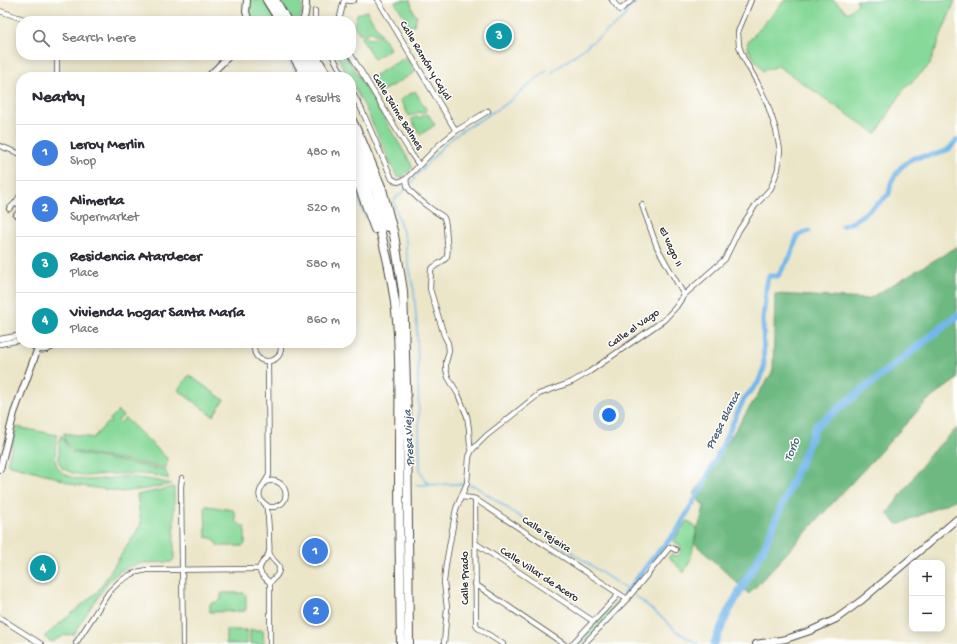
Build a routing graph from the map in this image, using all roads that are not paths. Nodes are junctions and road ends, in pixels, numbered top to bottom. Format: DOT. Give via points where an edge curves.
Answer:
graph roads {
  1 [pos="247,0"];
  2 [pos="267,0"];
  3 [pos="275,0"];
  4 [pos="306,0"];
  5 [pos="312,0"];
  6 [pos="344,0"];
  7 [pos="354,0"];
  8 [pos="378,0"];
  9 [pos="612,0"];
  10 [pos="632,0"];
  11 [pos="751,0"];
  12 [pos="306,8"];
  13 [pos="315,11"];
  14 [pos="0,12"];
  15 [pos="248,16"];
  16 [pos="277,16"];
  17 [pos="285,16"];
  18 [pos="305,16"];
  19 [pos="315,16"];
  20 [pos="340,16"];
  21 [pos="16,17"];
  22 [pos="56,60"];
  23 [pos="225,60"];
  24 [pos="296,60"];
  25 [pos="303,60"];
  26 [pos="311,60"];
  27 [pos="318,60"];
  28 [pos="335,60"];
  29 [pos="354,60"];
  30 [pos="57,72"];
  31 [pos="213,72"];
  32 [pos="303,72"];
  33 [pos="310,72"];
  34 [pos="318,72"];
  35 [pos="325,72"];
  36 [pos="341,72"];
  37 [pos="356,99"];
  38 [pos="488,111"];
  39 [pos="356,129"];
  40 [pos="456,131"];
  41 [pos="356,145"];
  42 [pos="0,146"];
  43 [pos="16,152"];
  44 [pos="356,161"];
  45 [pos="419,165"];
  46 [pos="356,178"];
  47 [pos="406,179"];
  48 [pos="16,202"];
  49 [pos="642,205"];
  50 [pos="9,209"];
  51 [pos="684,296"];
  52 [pos="404,322"];
  53 [pos="16,336"];
  54 [pos="0,339"];
  55 [pos="16,341"];
  56 [pos="0,344"];
  57 [pos="38,348"];
  58 [pos="49,348"];
  59 [pos="254,348"];
  60 [pos="281,348"];
  61 [pos="398,353"];
  62 [pos="268,361"];
  63 [pos="472,450"];
  64 [pos="0,469"];
  65 [pos="269,475"];
  66 [pos="182,478"];
  67 [pos="274,481"];
  68 [pos="266,482"];
  69 [pos="461,497"];
  70 [pos="475,499"];
  71 [pos="266,505"];
  72 [pos="274,507"];
  73 [pos="269,515"];
  74 [pos="957,519"];
  75 [pos="475,543"];
  76 [pos="676,550"];
  77 [pos="269,552"];
  78 [pos="266,560"];
  79 [pos="272,560"];
  80 [pos="260,569"];
  81 [pos="182,570"];
  82 [pos="268,581"];
  83 [pos="475,584"];
  84 [pos="619,594"];
  85 [pos="627,599"];
  86 [pos="0,618"];
  87 [pos="593,621"];
  88 [pos="76,643"];
  89 [pos="42,644"];
  90 [pos="183,644"];
  91 [pos="270,644"];
  92 [pos="401,644"];
  93 [pos="409,644"];
  94 [pos="444,644"];
  95 [pos="503,644"];
  96 [pos="564,644"];
  97 [pos="572,644"];
  98 [pos="584,644"];
  99 [pos="756,644"];
  1 -- 15 [label="street"];
  2 -- 16 [label="highway"];
  3 -- 17 [label="highway"];
  4 -- 12 [label="street"];
  5 -- 12 [label="street"];
  6 -- 7 [label="street"];
  6 -- 20 [label="street"];
  8 -- 40 [label="street, Calle Ramón y Cajal"];
  9 -- 10 [label="street" via="620,10"];
  11 -- 51 [label="street, Calle el Vago" via="738,32 739,46 767,104 776,130 780,150 778,169 771,188 739,230 725,259"];
  12 -- 18 [label="street"];
  13 -- 19 [label="street"];
  14 -- 21 [label="street"];
  22 -- 30 [label="street"];
  23 -- 31 [label="street"];
  24 -- 32 [label="highway"];
  25 -- 33 [label="highway"];
  26 -- 34 [label="highway"];
  27 -- 35 [label="highway"];
  28 -- 36 [label="street"];
  29 -- 45 [label="street, Calle Jaime Balmes"];
  37 -- 47 [label="street" via="392,179 398,182"];
  38 -- 40 [label="street, Calle Jaime Balmes"];
  39 -- 52 [label="highway" via="382,189 388,211 401,272"];
  40 -- 45 [label="street, Calle Jaime Balmes"];
  41 -- 52 [label="highway" via="376,191 389,236"];
  42 -- 43 [label="street"];
  44 -- 61 [label="highway" via="376,215 394,292"];
  45 -- 47 [label="street"];
  46 -- 61 [label="highway" via="382,256"];
  47 -- 63 [label="street" via="408,188 444,218 448,252 443,262 431,269 430,289 448,343 446,370 467,416"];
  48 -- 50 [label="street"];
  49 -- 51 [label="street, El vago II" via="658,247"];
  51 -- 63 [label="street, Calle el Vago" via="664,320 589,372 572,382 539,394"];
  52 -- 93 [label="highway"];
  53 -- 54 [label="street"];
  55 -- 56 [label="street"];
  57 -- 58 [label="street"];
  57 -- 64 [label="street" via="14,413"];
  59 -- 62 [label="street" via="257,357"];
  60 -- 62 [label="street" via="279,355"];
  61 -- 92 [label="highway"];
  62 -- 65 [label="street"];
  63 -- 69 [label="street" via="466,485"];
  65 -- 67 [label="street"];
  65 -- 68 [label="street"];
  66 -- 81 [label="street"];
  67 -- 68 [label="street"];
  67 -- 72 [label="street" via="284,487 286,494 282,503"];
  68 -- 71 [label="street" via="259,495"];
  69 -- 70 [label="street, Calle Tejeira"];
  69 -- 94 [label="street" via="456,510 446,564 444,582 447,608"];
  70 -- 75 [label="street, Calle Prado"];
  70 -- 84 [label="street, Calle Tejeira"];
  71 -- 72 [label="street"];
  71 -- 73 [label="street"];
  72 -- 73 [label="street"];
  73 -- 77 [label="street"];
  74 -- 99 [label="street" via="836,619 786,639"];
  75 -- 83 [label="street, Calle Prado"];
  75 -- 87 [label="street, Calle Villar de Acero"];
  76 -- 85 [label="street" via="670,547"];
  77 -- 78 [label="street"];
  77 -- 79 [label="street"];
  78 -- 79 [label="street"];
  78 -- 80 [label="street"];
  79 -- 82 [label="street" via="277,563 278,575"];
  80 -- 81 [label="street"];
  80 -- 82 [label="street"];
  81 -- 88 [label="street" via="147,570 130,575 119,582 109,592"];
  81 -- 90 [label="street"];
  82 -- 91 [label="street"];
  83 -- 95 [label="street, Calle Prado" via="476,624 478,628"];
  83 -- 96 [label="street"];
  84 -- 85 [label="street, Calle Tejeira"];
  84 -- 87 [label="street"];
  85 -- 98 [label="street"];
  86 -- 89 [label="street"];
  87 -- 97 [label="street"];
}
